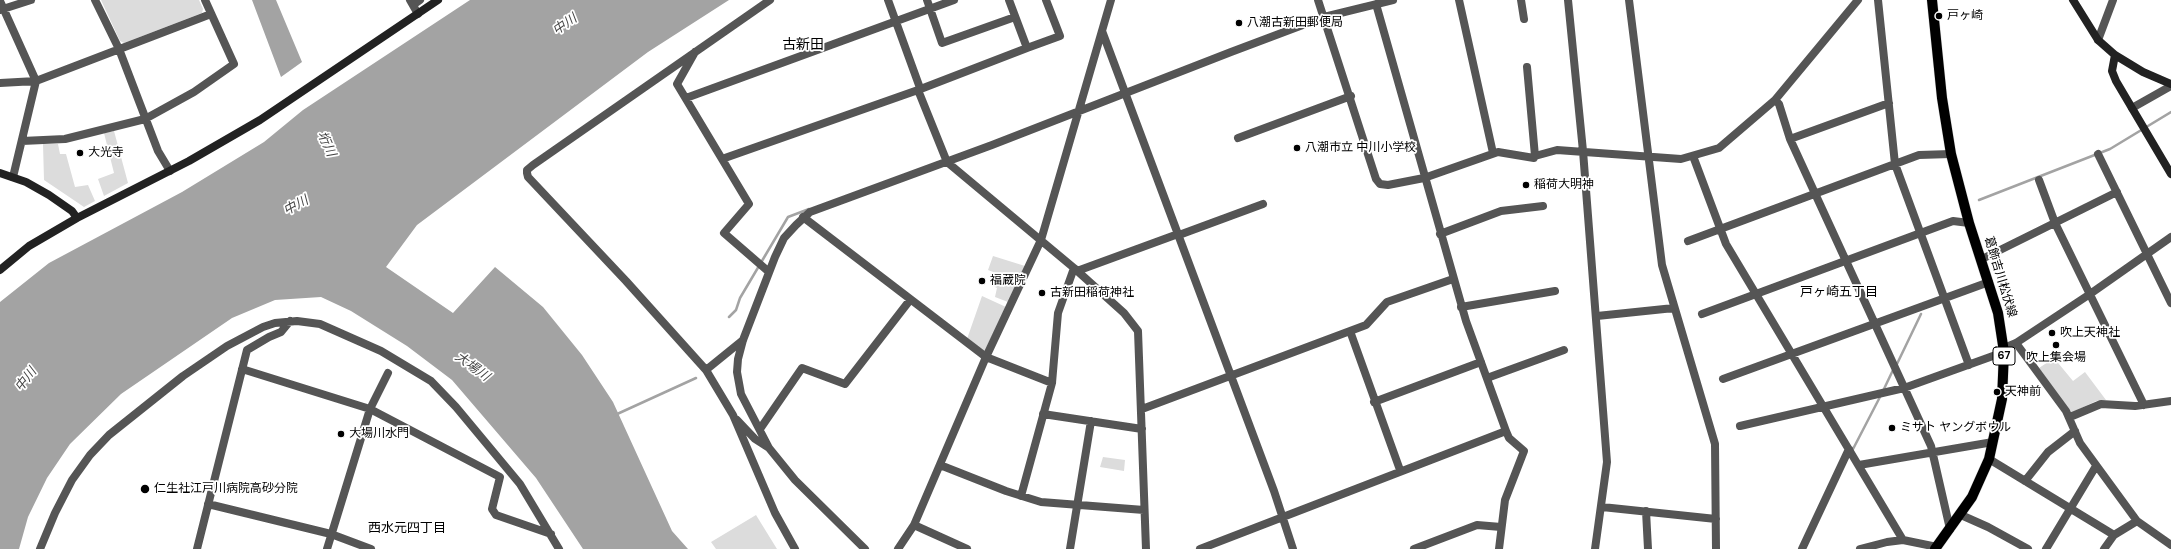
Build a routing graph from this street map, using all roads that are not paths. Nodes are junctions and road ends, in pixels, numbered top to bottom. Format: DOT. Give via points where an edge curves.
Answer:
graph roads {
  1 [pos="32,0"];
  2 [pos="95,0"];
  3 [pos="204,0"];
  4 [pos="438,0"];
  5 [pos="770,0"];
  6 [pos="888,0"];
  7 [pos="927,0"];
  8 [pos="954,0"];
  9 [pos="1009,0"];
  10 [pos="1046,0"];
  11 [pos="1111,0"];
  12 [pos="1318,0"];
  13 [pos="1393,0"];
  14 [pos="1460,0"];
  15 [pos="1521,0"];
  16 [pos="1568,0"];
  17 [pos="1630,0"];
  18 [pos="1858,0"];
  19 [pos="1878,0"];
  20 [pos="1932,0"];
  21 [pos="2073,0"];
  22 [pos="2113,0"];
  23 [pos="0,1"];
  24 [pos="414,2"];
  25 [pos="1376,4"];
  26 [pos="930,9"];
  27 [pos="2,10"];
  28 [pos="211,14"];
  29 [pos="418,14"];
  30 [pos="1015,17"];
  31 [pos="1324,18"];
  32 [pos="1524,19"];
  33 [pos="896,22"];
  34 [pos="1102,31"];
  35 [pos="2098,40"];
  36 [pos="1027,48"];
  37 [pos="119,49"];
  38 [pos="695,51"];
  39 [pos="2115,55"];
  40 [pos="1527,67"];
  41 [pos="36,81"];
  42 [pos="0,82"];
  43 [pos="2171,85"];
  44 [pos="919,89"];
  45 [pos="1125,94"];
  46 [pos="1351,96"];
  47 [pos="686,98"];
  48 [pos="1775,100"];
  49 [pos="1889,103"];
  50 [pos="2132,108"];
  51 [pos="1079,111"];
  52 [pos="145,118"];
  53 [pos="1238,138"];
  54 [pos="1790,139"];
  55 [pos="22,141"];
  56 [pos="1583,152"];
  57 [pos="1493,153"];
  58 [pos="1951,154"];
  59 [pos="2098,154"];
  60 [pos="1535,156"];
  61 [pos="1649,156"];
  62 [pos="1693,156"];
  63 [pos="722,158"];
  64 [pos="947,162"];
  65 [pos="1895,164"];
  66 [pos="170,171"];
  67 [pos="0,173"];
  68 [pos="2171,174"];
  69 [pos="13,177"];
  70 [pos="1424,178"];
  71 [pos="2039,180"];
  72 [pos="2117,192"];
  73 [pos="1815,194"];
  74 [pos="1262,204"];
  75 [pos="1543,206"];
  76 [pos="803,217"];
  77 [pos="77,218"];
  78 [pos="1969,223"];
  79 [pos="2055,223"];
  80 [pos="1721,229"];
  81 [pos="1921,233"];
  82 [pos="1178,234"];
  83 [pos="1440,234"];
  84 [pos="2171,237"];
  85 [pos="1041,240"];
  86 [pos="1688,241"];
  87 [pos="2146,253"];
  88 [pos="1982,259"];
  89 [pos="1846,261"];
  90 [pos="1075,269"];
  91 [pos="0,270"];
  92 [pos="768,272"];
  93 [pos="1453,279"];
  94 [pos="1988,282"];
  95 [pos="1555,291"];
  96 [pos="1757,294"];
  97 [pos="2090,294"];
  98 [pos="1944,298"];
  99 [pos="910,300"];
  100 [pos="2171,303"];
  101 [pos="1461,307"];
  102 [pos="1674,308"];
  103 [pos="1702,314"];
  104 [pos="1596,316"];
  105 [pos="290,321"];
  106 [pos="1875,324"];
  107 [pos="1350,331"];
  108 [pos="743,340"];
  109 [pos="2016,343"];
  110 [pos="1564,350"];
  111 [pos="2004,350"];
  112 [pos="1793,354"];
  113 [pos="986,357"];
  114 [pos="1481,362"];
  115 [pos="1969,365"];
  116 [pos="242,369"];
  117 [pos="706,370"];
  118 [pos="388,373"];
  119 [pos="1231,376"];
  120 [pos="1487,378"];
  121 [pos="1723,379"];
  122 [pos="1052,383"];
  123 [pos="1904,388"];
  124 [pos="2171,401"];
  125 [pos="1374,402"];
  126 [pos="2144,405"];
  127 [pos="1824,407"];
  128 [pos="370,409"];
  129 [pos="1142,409"];
  130 [pos="1043,414"];
  131 [pos="733,415"];
  132 [pos="2070,417"];
  133 [pos="1091,421"];
  134 [pos="1740,426"];
  135 [pos="760,429"];
  136 [pos="1142,429"];
  137 [pos="1506,431"];
  138 [pos="2075,431"];
  139 [pos="1993,442"];
  140 [pos="770,448"];
  141 [pos="1849,448"];
  142 [pos="1933,453"];
  143 [pos="1989,458"];
  144 [pos="940,465"];
  145 [pos="1859,465"];
  146 [pos="2096,466"];
  147 [pos="1400,470"];
  148 [pos="2025,481"];
  149 [pos="1021,496"];
  150 [pos="208,504"];
  151 [pos="1078,505"];
  152 [pos="1602,507"];
  153 [pos="2070,508"];
  154 [pos="1144,510"];
  155 [pos="1646,511"];
  156 [pos="1961,515"];
  157 [pos="1282,517"];
  158 [pos="1716,518"];
  159 [pos="2137,520"];
  160 [pos="914,525"];
  161 [pos="1501,527"];
  162 [pos="1950,529"];
  163 [pos="331,534"];
  164 [pos="551,534"];
  165 [pos="2114,535"];
  166 [pos="1903,540"];
  167 [pos="2171,545"];
  168 [pos="1936,548"];
  169 [pos="40,549"];
  170 [pos="197,549"];
  171 [pos="327,549"];
  172 [pos="371,549"];
  173 [pos="558,549"];
  174 [pos="795,549"];
  175 [pos="865,549"];
  176 [pos="898,549"];
  177 [pos="967,549"];
  178 [pos="1070,549"];
  179 [pos="1146,549"];
  180 [pos="1200,549"];
  181 [pos="1293,549"];
  182 [pos="1414,549"];
  183 [pos="1499,549"];
  184 [pos="1595,549"];
  185 [pos="1648,549"];
  186 [pos="1716,549"];
  187 [pos="1802,549"];
  188 [pos="1860,549"];
  189 [pos="2028,549"];
  190 [pos="2046,549"];
  191 [pos="2104,549"];
  1 -- 27 [label="street"];
  2 -- 37 [label="street"];
  3 -- 28 [label="street"];
  4 -- 29 [label="street"];
  5 -- 38 [label="street"];
  6 -- 33 [label="street"];
  7 -- 26 [label="street"];
  8 -- 26 [label="street"];
  9 -- 30 [label="street"];
  10 -- 36 [label="street" via="1060,36"];
  11 -- 34 [label="street"];
  12 -- 31 [label="street"];
  13 -- 25 [label="street"];
  14 -- 57 [label="street"];
  15 -- 32 [label="street"];
  16 -- 56 [label="street"];
  17 -- 61 [label="street"];
  18 -- 48 [label="street"];
  19 -- 49 [label="street"];
  20 -- 58 [label="main road, 葛飾吉川松伏線 / 67" via="1942,98"];
  21 -- 35 [label="street"];
  22 -- 35 [label="street"];
  23 -- 27 [label="street"];
  24 -- 29 [label="street"];
  25 -- 31 [label="street"];
  25 -- 70 [label="street"];
  26 -- 30 [label="street" via="942,43"];
  26 -- 33 [label="street"];
  27 -- 41 [label="street"];
  28 -- 37 [label="street"];
  28 -- 52 [label="street" via="234,64 194,92"];
  29 -- 66 [label="street" via="260,120"];
  30 -- 36 [label="street"];
  31 -- 45 [label="street"];
  31 -- 46 [label="street"];
  33 -- 44 [label="street"];
  33 -- 47 [label="street"];
  34 -- 45 [label="street"];
  34 -- 51 [label="street"];
  35 -- 39 [label="street"];
  36 -- 44 [label="street"];
  37 -- 41 [label="street"];
  37 -- 52 [label="street"];
  38 -- 47 [label="street" via="677,84"];
  38 -- 117 [label="street" via="533,165 527,173"];
  39 -- 43 [label="street"];
  39 -- 50 [label="street" via="2112,71"];
  40 -- 60 [label="street"];
  41 -- 42 [label="street"];
  41 -- 55 [label="street"];
  43 -- 50 [label="street"];
  44 -- 63 [label="street"];
  44 -- 64 [label="street"];
  45 -- 51 [label="street"];
  45 -- 82 [label="street"];
  46 -- 53 [label="street"];
  46 -- 70 [label="street" via="1376,179 1380,184 1388,185"];
  47 -- 63 [label="street"];
  48 -- 54 [label="street" via="1779,104"];
  48 -- 62 [label="street" via="1723,145"];
  49 -- 54 [label="street"];
  49 -- 65 [label="street"];
  50 -- 68 [label="street"];
  51 -- 64 [label="street"];
  51 -- 85 [label="street"];
  52 -- 55 [label="street" via="65,139"];
  52 -- 66 [label="street" via="158,151"];
  54 -- 73 [label="street"];
  55 -- 69 [label="street"];
  56 -- 60 [label="street" via="1557,150"];
  56 -- 61 [label="street"];
  56 -- 104 [label="street"];
  57 -- 60 [label="street" via="1534,158"];
  57 -- 70 [label="street"];
  58 -- 65 [label="street" via="1919,155"];
  58 -- 78 [label="main road, 葛飾吉川松伏線 / 67"];
  59 -- 72 [label="street"];
  61 -- 62 [label="street" via="1681,159"];
  61 -- 102 [label="street" via="1662,265"];
  62 -- 80 [label="street"];
  63 -- 92 [label="street" via="749,204 724,233"];
  64 -- 76 [label="street" via="810,212"];
  64 -- 85 [label="street"];
  65 -- 73 [label="street"];
  65 -- 81 [label="street"];
  66 -- 77 [label="street"];
  67 -- 69 [label="street"];
  69 -- 77 [label="street" via="49,195 72,211"];
  70 -- 83 [label="street"];
  71 -- 79 [label="street"];
  72 -- 79 [label="street"];
  72 -- 87 [label="street"];
  73 -- 80 [label="street"];
  73 -- 89 [label="street"];
  74 -- 82 [label="street"];
  75 -- 83 [label="street" via="1500,211"];
  76 -- 92 [label="street" via="784,238"];
  76 -- 99 [label="street"];
  77 -- 91 [label="street" via="29,246"];
  78 -- 81 [label="street" via="1953,221"];
  78 -- 88 [label="main road, 葛飾吉川松伏線 / 67"];
  79 -- 88 [label="street"];
  79 -- 97 [label="street"];
  80 -- 86 [label="street"];
  80 -- 96 [label="street" via="1726,244"];
  81 -- 89 [label="street"];
  81 -- 98 [label="street"];
  82 -- 90 [label="street"];
  82 -- 119 [label="street"];
  83 -- 93 [label="street"];
  84 -- 87 [label="street"];
  85 -- 90 [label="street"];
  85 -- 113 [label="street"];
  87 -- 97 [label="street"];
  87 -- 100 [label="street"];
  88 -- 94 [label="main road, 葛飾吉川松伏線 / 67"];
  89 -- 96 [label="street"];
  89 -- 106 [label="street"];
  90 -- 122 [label="street" via="1058,313"];
  90 -- 129 [label="street" via="1124,313 1138,331"];
  92 -- 108 [label="street"];
  93 -- 101 [label="street"];
  93 -- 107 [label="street" via="1387,302 1366,325"];
  94 -- 98 [label="street"];
  94 -- 111 [label="main road, 葛飾吉川松伏線 / 67" via="2000,323"];
  95 -- 101 [label="street"];
  96 -- 103 [label="street"];
  96 -- 112 [label="street"];
  97 -- 109 [label="street"];
  97 -- 126 [label="street"];
  98 -- 106 [label="street"];
  98 -- 115 [label="street"];
  99 -- 113 [label="street"];
  99 -- 135 [label="street" via="845,384 802,368"];
  101 -- 114 [label="street"];
  102 -- 104 [label="street"];
  102 -- 158 [label="street" via="1715,444"];
  104 -- 152 [label="street" via="1607,462"];
  105 -- 116 [label="street" via="281,332 247,350"];
  105 -- 164 [label="street" via="320,324 335,330 381,351 431,381 520,484"];
  105 -- 169 [label="street" via="263,327 227,346 171,384 109,435 72,480"];
  106 -- 112 [label="street"];
  106 -- 123 [label="street"];
  107 -- 119 [label="street"];
  107 -- 125 [label="street"];
  108 -- 117 [label="street"];
  108 -- 135 [label="street" via="738,359 739,381 745,403"];
  109 -- 111 [label="street"];
  109 -- 132 [label="street"];
  110 -- 120 [label="street"];
  111 -- 115 [label="street"];
  111 -- 139 [label="main road, 葛飾吉川松伏線 / 67" via="2002,399"];
  112 -- 121 [label="street"];
  112 -- 127 [label="street"];
  113 -- 122 [label="street"];
  113 -- 144 [label="street"];
  114 -- 120 [label="street"];
  114 -- 125 [label="street"];
  115 -- 123 [label="street"];
  116 -- 128 [label="street"];
  116 -- 150 [label="street"];
  117 -- 131 [label="street"];
  118 -- 128 [label="street"];
  119 -- 129 [label="street"];
  119 -- 157 [label="street"];
  120 -- 137 [label="street"];
  122 -- 130 [label="street"];
  123 -- 127 [label="street"];
  123 -- 142 [label="street"];
  124 -- 126 [label="street"];
  125 -- 147 [label="street"];
  126 -- 132 [label="street" via="2101,404"];
  127 -- 134 [label="street"];
  127 -- 141 [label="street"];
  128 -- 163 [label="street"];
  128 -- 164 [label="street" via="500,477 492,509 496,515"];
  129 -- 136 [label="street"];
  130 -- 133 [label="street"];
  130 -- 149 [label="street"];
  131 -- 140 [label="street" via="755,439"];
  131 -- 174 [label="street" via="775,513"];
  132 -- 138 [label="street"];
  133 -- 136 [label="street"];
  133 -- 151 [label="street"];
  135 -- 140 [label="street"];
  136 -- 154 [label="street"];
  137 -- 147 [label="street"];
  137 -- 161 [label="street" via="1509,438 1524,451 1505,500"];
  138 -- 146 [label="street"];
  138 -- 148 [label="street" via="2048,452"];
  139 -- 142 [label="street"];
  139 -- 143 [label="main road, 葛飾吉川松伏線 / 67"];
  140 -- 175 [label="street" via="795,480"];
  141 -- 145 [label="street"];
  141 -- 187 [label="street"];
  142 -- 145 [label="street"];
  142 -- 162 [label="street"];
  143 -- 148 [label="street"];
  143 -- 156 [label="main road, 葛飾吉川松伏線 / 67"];
  144 -- 149 [label="street"];
  144 -- 160 [label="street"];
  145 -- 166 [label="street"];
  146 -- 153 [label="street"];
  146 -- 159 [label="street"];
  147 -- 157 [label="street"];
  148 -- 153 [label="street"];
  149 -- 151 [label="street" via="1041,502"];
  150 -- 163 [label="street"];
  150 -- 170 [label="street"];
  151 -- 154 [label="street"];
  151 -- 178 [label="street"];
  152 -- 155 [label="street"];
  152 -- 184 [label="street"];
  153 -- 165 [label="street"];
  153 -- 190 [label="street"];
  154 -- 179 [label="street"];
  155 -- 158 [label="street"];
  155 -- 185 [label="street"];
  156 -- 162 [label="main road, 葛飾吉川松伏線 / 67"];
  156 -- 189 [label="street"];
  157 -- 180 [label="street"];
  157 -- 181 [label="street"];
  158 -- 186 [label="street"];
  159 -- 165 [label="street"];
  159 -- 167 [label="street"];
  160 -- 176 [label="street"];
  160 -- 177 [label="street"];
  161 -- 182 [label="street" via="1477,525"];
  161 -- 183 [label="street"];
  162 -- 168 [label="main road, 葛飾吉川松伏線 / 67"];
  163 -- 171 [label="street"];
  163 -- 172 [label="street"];
  164 -- 173 [label="street"];
  165 -- 191 [label="street"];
  166 -- 168 [label="street"];
  166 -- 188 [label="street"];
}
